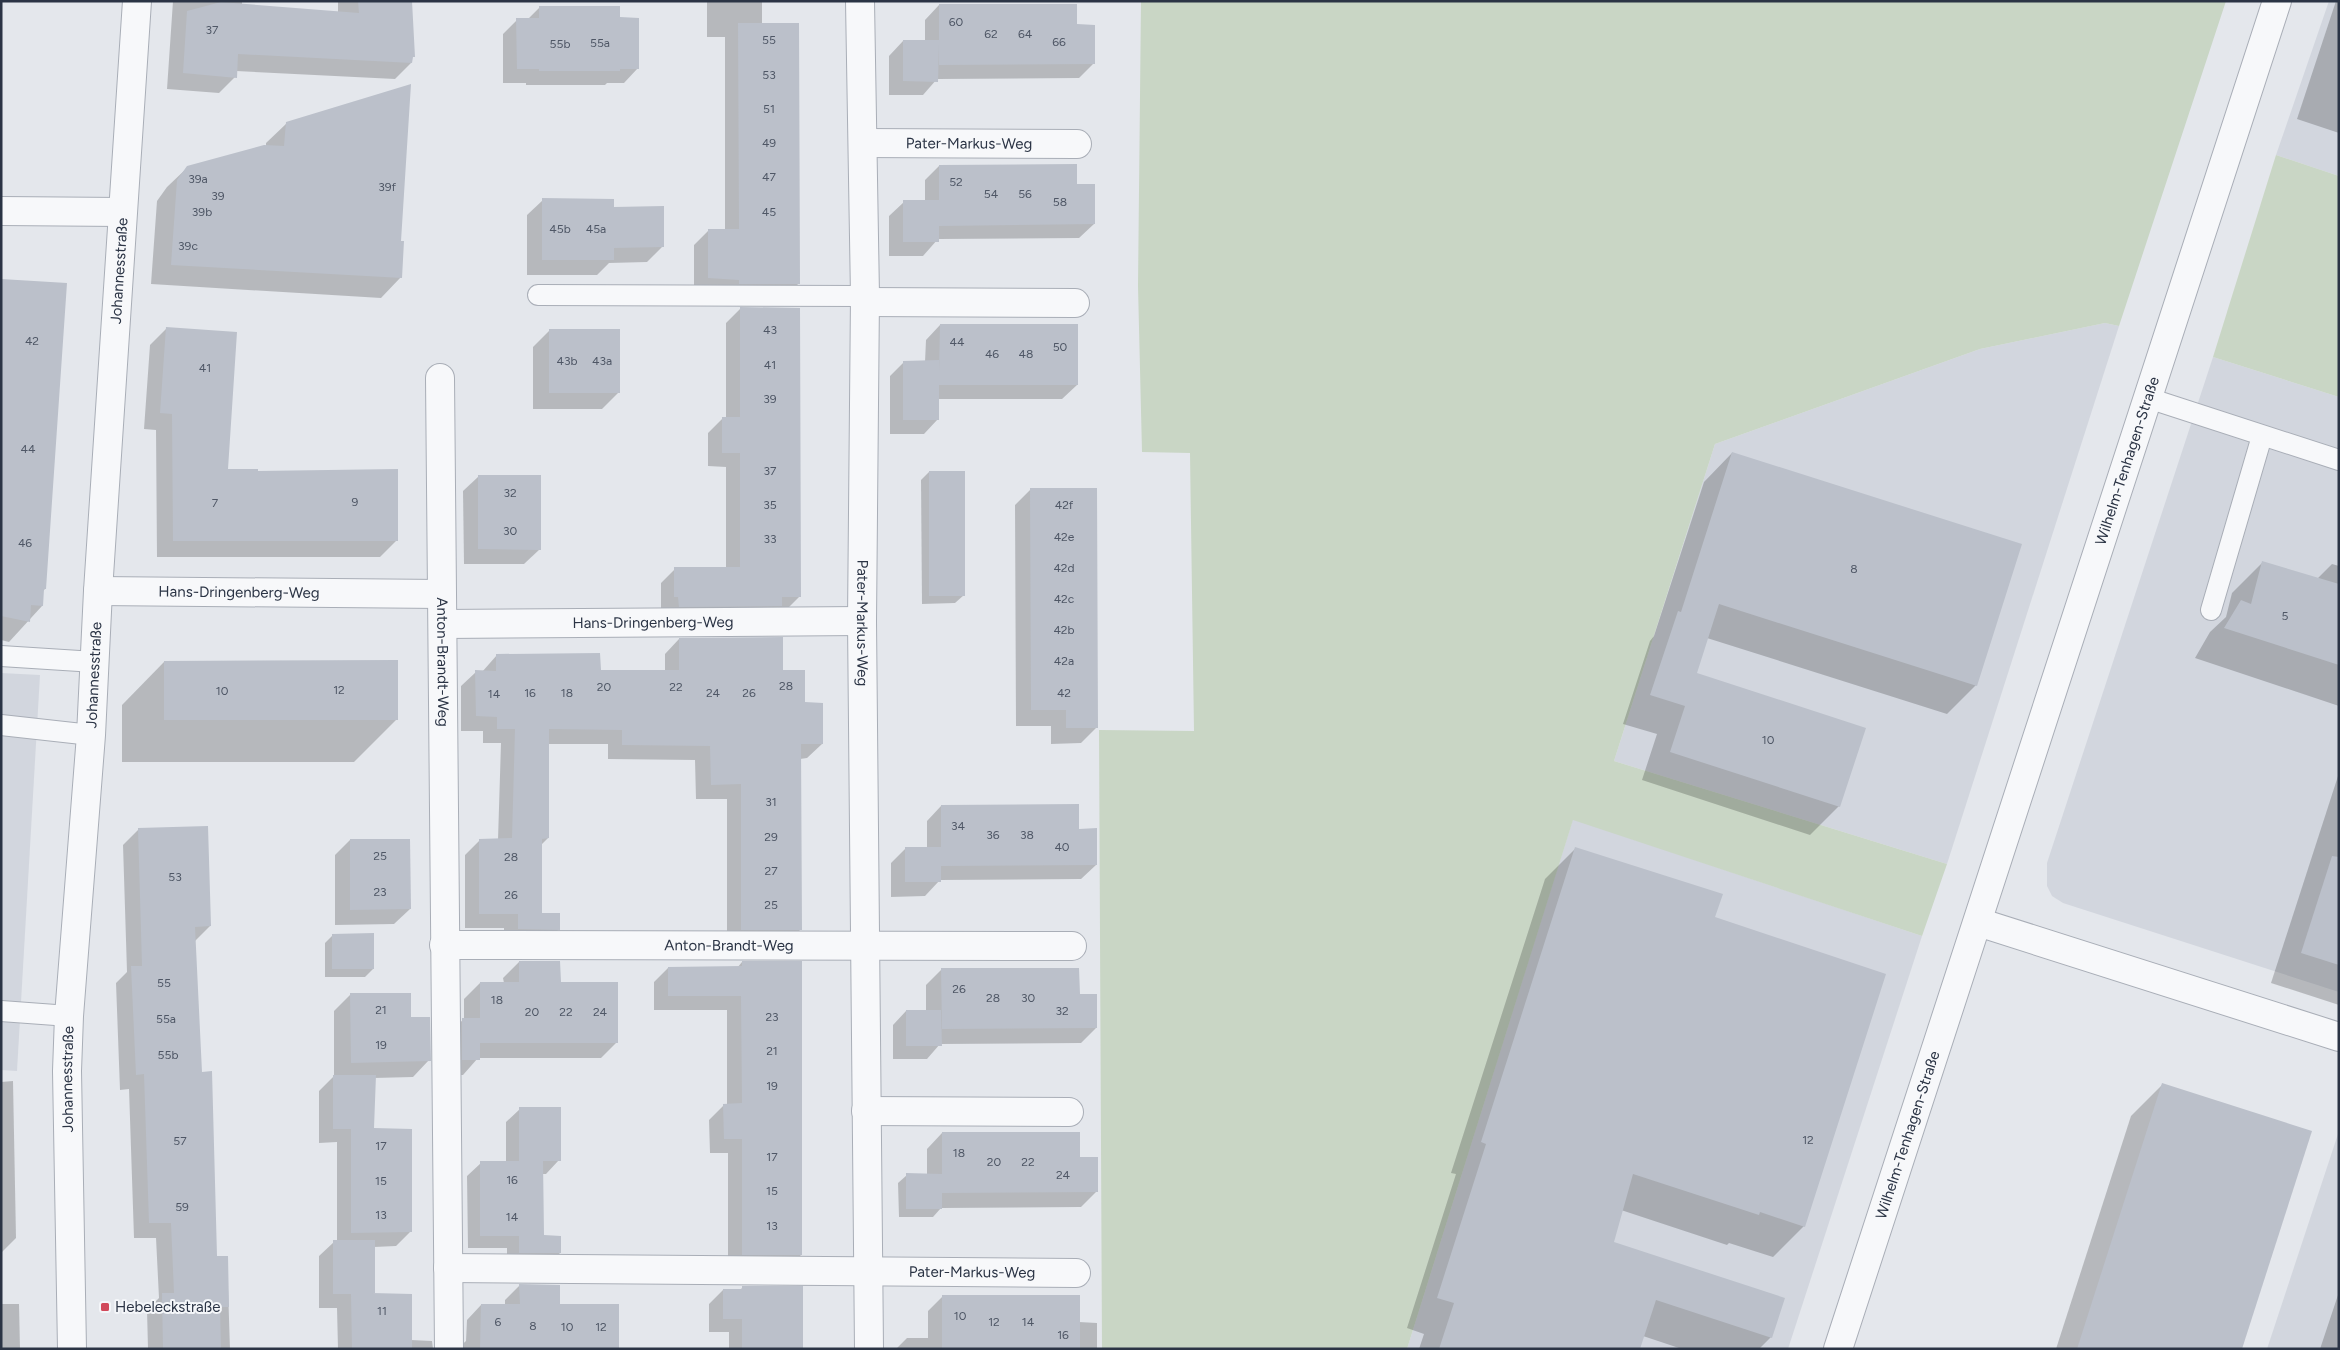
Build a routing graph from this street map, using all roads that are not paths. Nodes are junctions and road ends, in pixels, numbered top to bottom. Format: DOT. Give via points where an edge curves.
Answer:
graph roads {
  1 [pos="137,1"];
  2 [pos="860,1"];
  3 [pos="2277,1"];
  4 [pos="862,143"];
  5 [pos="1077,144"];
  6 [pos="1,211"];
  7 [pos="122,212"];
  8 [pos="538,295"];
  9 [pos="865,299"];
  10 [pos="1075,303"];
  11 [pos="440,378"];
  12 [pos="2148,398"];
  13 [pos="2262,436"];
  14 [pos="2339,460"];
  15 [pos="98,591"];
  16 [pos="441,594"];
  17 [pos="2211,610"];
  18 [pos="862,621"];
  19 [pos="443,624"];
  20 [pos="1,656"];
  21 [pos="95,662"];
  22 [pos="1,725"];
  23 [pos="91,735"];
  24 [pos="1978,922"];
  25 [pos="444,945"];
  26 [pos="865,945"];
  27 [pos="1072,946"];
  28 [pos="1,1011"];
  29 [pos="68,1016"];
  30 [pos="2339,1037"];
  31 [pos="866,1110"];
  32 [pos="1069,1112"];
  33 [pos="448,1268"];
  34 [pos="868,1271"];
  35 [pos="1076,1273"];
  36 [pos="72,1349"];
  37 [pos="449,1349"];
  38 [pos="868,1349"];
  39 [pos="1838,1349"];
  1 -- 7 [label="street, Johannesstraße"];
  2 -- 4 [label="street, Pater-Markus-Weg"];
  3 -- 12 [label="street, Wilhelm-Tenhagen-Straße"];
  4 -- 5 [label="street, Pater-Markus-Weg"];
  4 -- 9 [label="street, Pater-Markus-Weg"];
  6 -- 7 [label="street"];
  7 -- 15 [label="street, Johannesstraße"];
  8 -- 9 [label="lane"];
  9 -- 10 [label="street"];
  9 -- 18 [label="street, Pater-Markus-Weg"];
  11 -- 16 [label="street, Anton-Brandt-Weg"];
  12 -- 13 [label="lane"];
  12 -- 24 [label="street, Wilhelm-Tenhagen-Straße"];
  13 -- 14 [label="lane"];
  13 -- 17 [label="lane"];
  15 -- 16 [label="street, Hans-Dringenberg-Weg"];
  15 -- 21 [label="street, Johannesstraße"];
  16 -- 19 [label="street, Anton-Brandt-Weg"];
  18 -- 19 [label="street, Hans-Dringenberg-Weg"];
  18 -- 26 [label="street, Pater-Markus-Weg"];
  19 -- 25 [label="street, Anton-Brandt-Weg"];
  20 -- 21 [label="lane"];
  21 -- 23 [label="street, Johannesstraße"];
  22 -- 23 [label="lane"];
  23 -- 29 [label="street, Johannesstraße"];
  24 -- 30 [label="street"];
  24 -- 39 [label="street, Wilhelm-Tenhagen-Straße"];
  25 -- 26 [label="street, Anton-Brandt-Weg"];
  25 -- 33 [label="street, Anton-Brandt-Weg"];
  26 -- 27 [label="street"];
  26 -- 31 [label="street, Pater-Markus-Weg"];
  28 -- 29 [label="lane"];
  29 -- 36 [label="street, Johannesstraße"];
  31 -- 32 [label="street"];
  31 -- 34 [label="street, Pater-Markus-Weg"];
  33 -- 34 [label="street"];
  33 -- 37 [label="street, Anton-Brandt-Weg"];
  34 -- 35 [label="street, Pater-Markus-Weg"];
  34 -- 38 [label="street, Pater-Markus-Weg"];
}
